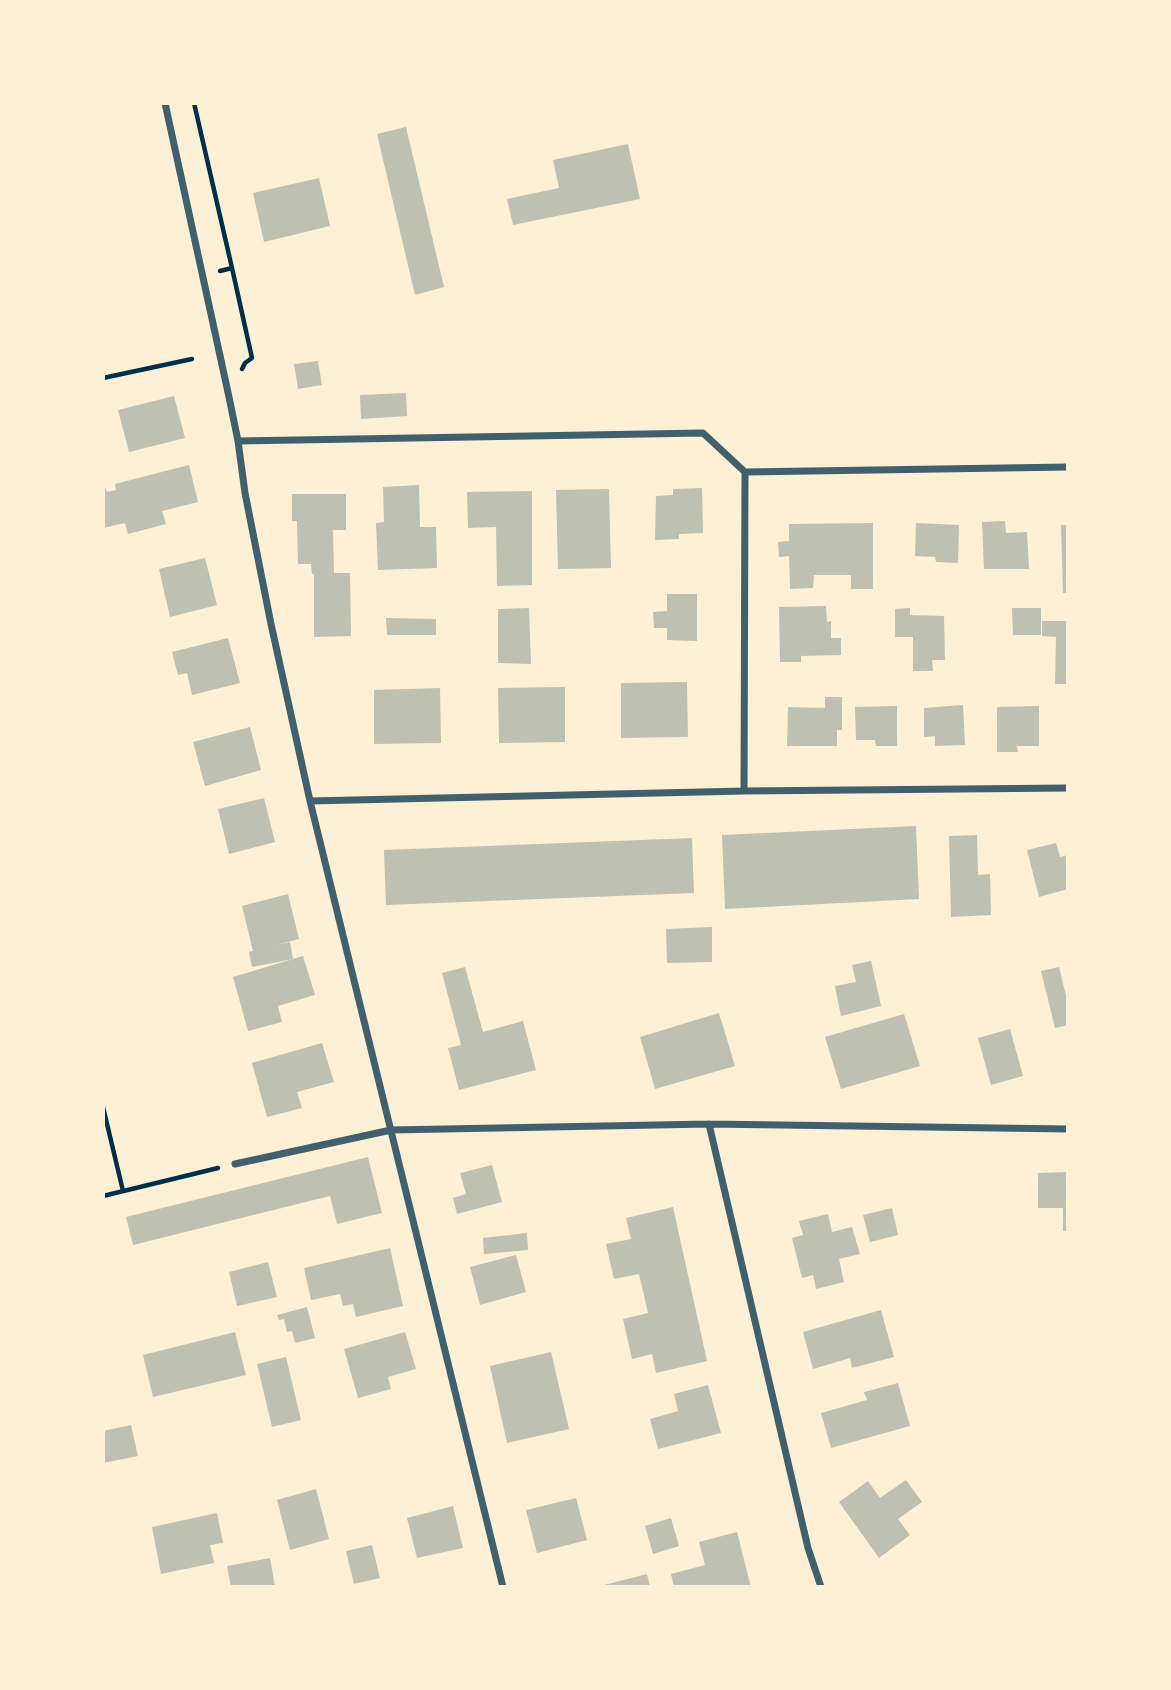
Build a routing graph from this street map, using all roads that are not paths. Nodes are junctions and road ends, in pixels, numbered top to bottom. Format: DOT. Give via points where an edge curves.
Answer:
graph roads {
  1 [pos="165,103"];
  2 [pos="238,441"];
  3 [pos="1068,467"];
  4 [pos="745,472"];
  5 [pos="1068,788"];
  6 [pos="744,791"];
  7 [pos="310,800"];
  8 [pos="709,1124"];
  9 [pos="1068,1129"];
  10 [pos="391,1130"];
  11 [pos="235,1164"];
  12 [pos="503,1587"];
  13 [pos="821,1587"];
  1 -- 2 [label="street"];
  2 -- 4 [label="street" via="703,433"];
  2 -- 7 [label="street" via="271,624"];
  3 -- 4 [label="street"];
  4 -- 6 [label="street"];
  5 -- 6 [label="street"];
  6 -- 7 [label="street"];
  7 -- 10 [label="street"];
  8 -- 9 [label="street"];
  8 -- 10 [label="street"];
  8 -- 13 [label="street"];
  10 -- 11 [label="street"];
  10 -- 12 [label="street"];
}
